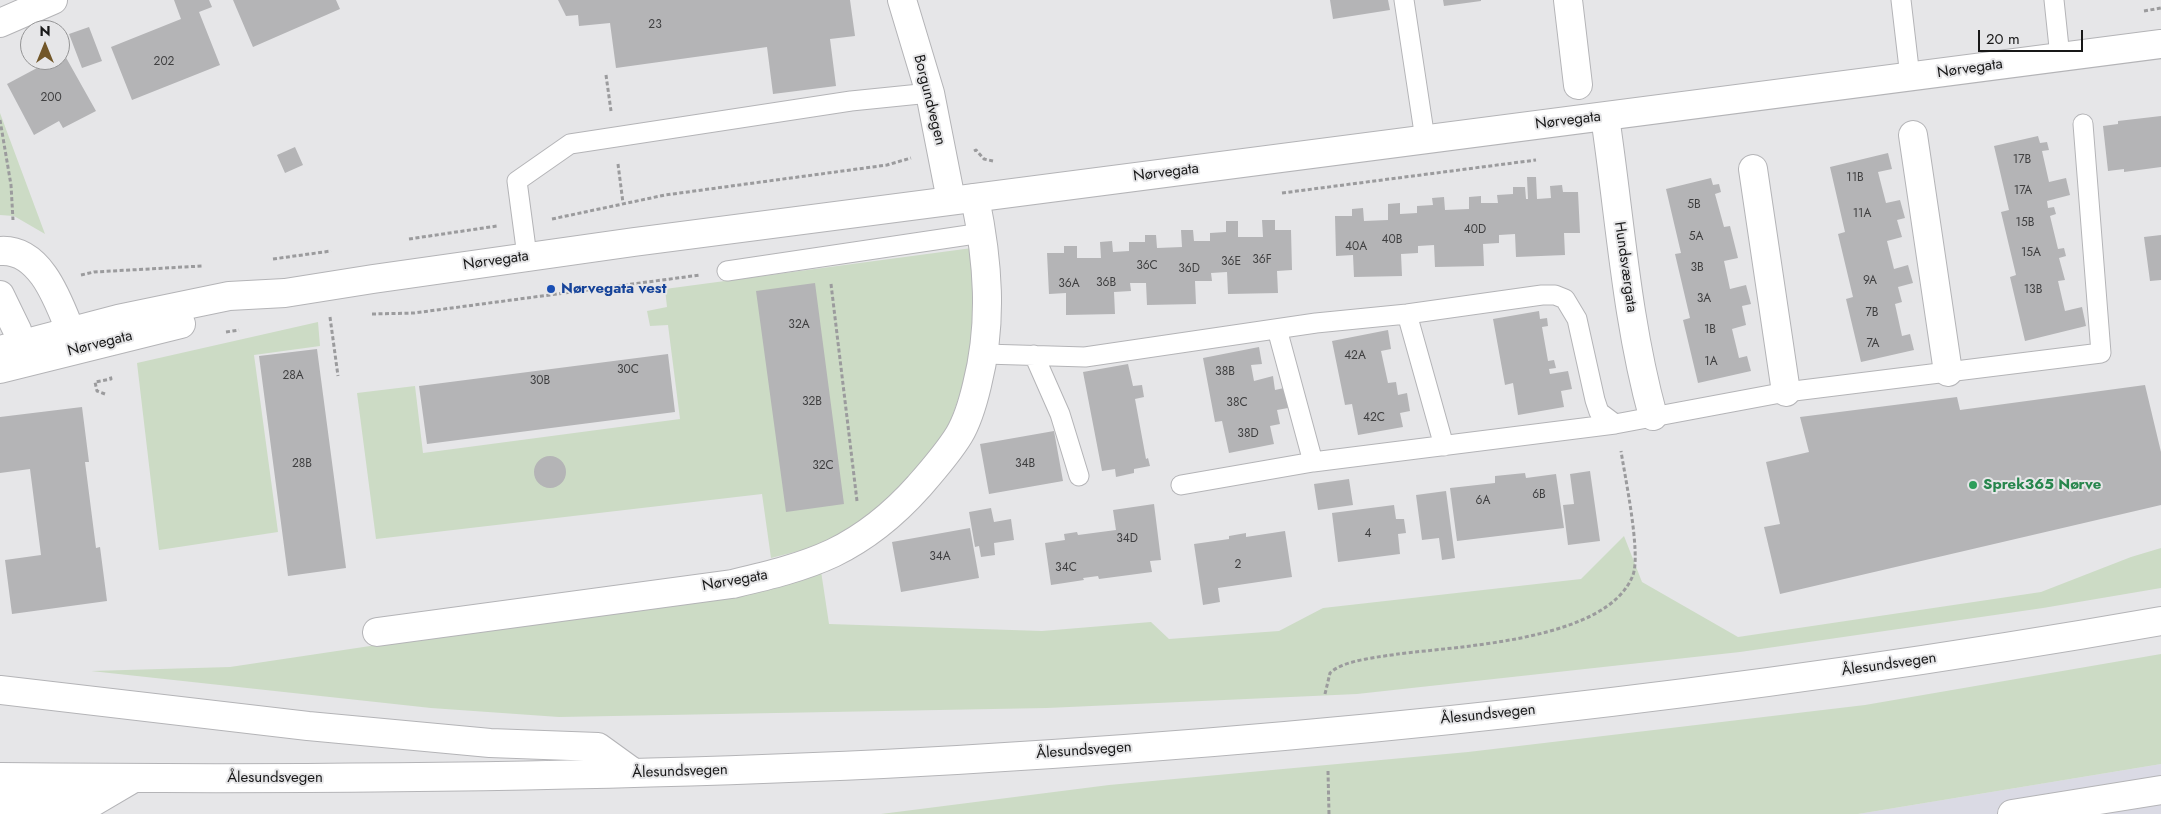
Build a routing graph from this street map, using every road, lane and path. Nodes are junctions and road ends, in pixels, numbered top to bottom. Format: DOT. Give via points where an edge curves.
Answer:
graph roads {
  1 [pos="53,0"];
  2 [pos="902,0"];
  3 [pos="1404,0"];
  4 [pos="1568,0"];
  5 [pos="1901,0"];
  6 [pos="2054,0"];
  7 [pos="2161,8"];
  8 [pos="2135,13"];
  9 [pos="0,23"];
  10 [pos="2161,44"];
  11 [pos="2060,57"];
  12 [pos="1910,77"];
  13 [pos="1578,85"];
  14 [pos="930,93"];
  15 [pos="1605,116"];
  16 [pos="0,120"];
  17 [pos="2083,124"];
  18 [pos="1913,135"];
  19 [pos="1426,139"];
  20 [pos="943,156"];
  21 [pos="1000,163"];
  22 [pos="1753,169"];
  23 [pos="963,199"];
  24 [pos="13,223"];
  25 [pos="522,223"];
  26 [pos="982,232"];
  27 [pos="404,240"];
  28 [pos="338,250"];
  29 [pos="0,251"];
  30 [pos="527,256"];
  31 [pos="827,256"];
  32 [pos="271,260"];
  33 [pos="209,266"];
  34 [pos="727,271"];
  35 [pos="75,276"];
  36 [pos="285,293"];
  37 [pos="0,296"];
  38 [pos="368,314"];
  39 [pos="1407,314"];
  40 [pos="330,315"];
  41 [pos="1277,329"];
  42 [pos="70,330"];
  43 [pos="10,346"];
  44 [pos="985,354"];
  45 [pos="1034,355"];
  46 [pos="48,356"];
  47 [pos="0,369"];
  48 [pos="109,370"];
  49 [pos="1948,372"];
  50 [pos="338,376"];
  51 [pos="1786,392"];
  52 [pos="104,394"];
  53 [pos="1653,416"];
  54 [pos="1615,424"];
  55 [pos="1444,446"];
  56 [pos="1313,462"];
  57 [pos="1079,476"];
  58 [pos="1181,486"];
  59 [pos="857,502"];
  60 [pos="2161,622"];
  61 [pos="377,632"];
  62 [pos="0,690"];
  63 [pos="1325,694"];
  64 [pos="1328,771"];
  65 [pos="634,773"];
  66 [pos="0,777"];
  67 [pos="134,778"];
  68 [pos="2161,790"];
  69 [pos="0,804"];
  70 [pos="1329,814"];
  71 [pos="2012,814"];
  1 -- 9 [label="main road"];
  2 -- 14 [label="main road, Borgundvegen"];
  3 -- 19 [label="lane"];
  4 -- 13 [label="main road"];
  5 -- 12 [label="lane"];
  6 -- 11 [label="lane"];
  7 -- 8 [label="path"];
  10 -- 11 [label="main road, Nørvegata"];
  11 -- 12 [label="main road, Nørvegata"];
  12 -- 15 [label="main road, Nørvegata"];
  14 -- 20 [label="main road, Borgundvegen"];
  14 -- 25 [label="lane" via="851,101 570,144 517,181"];
  15 -- 19 [label="main road, Nørvegata"];
  15 -- 53 [label="main road, Hundsværgata" via="1627,287"];
  16 -- 24 [label="path" via="11,185"];
  17 -- 49 [label="lane" via="2101,353"];
  18 -- 49 [label="main road"];
  19 -- 23 [label="main road, Nørvegata"];
  20 -- 21 [label="path" via="976,150 984,159"];
  20 -- 23 [label="main road, Borgundvegen"];
  20 -- 25 [label="path" via="665,195"];
  22 -- 51 [label="main road"];
  23 -- 26 [label="main road, Nørvegata"];
  23 -- 30 [label="main road, Nørvegata"];
  25 -- 27 [label="path"];
  25 -- 30 [label="lane"];
  26 -- 31 [label="lane"];
  26 -- 44 [label="main road, Nørvegata" via="988,315"];
  28 -- 32 [label="path"];
  29 -- 42 [label="main road" via="24,256 42,273"];
  30 -- 36 [label="main road, Nørvegata"];
  31 -- 34 [label="lane"];
  31 -- 59 [label="path"];
  33 -- 35 [label="path" via="94,272"];
  34 -- 38 [label="path" via="414,313"];
  36 -- 42 [label="main road, Nørvegata" via="229,296"];
  36 -- 46 [label="main road, Nørvegata" via="232,312"];
  37 -- 43 [label="main road" via="17,330"];
  39 -- 41 [label="lane"];
  39 -- 54 [label="lane" via="1542,295 1566,299 1576,319 1597,406"];
  39 -- 55 [label="lane"];
  40 -- 50 [label="path"];
  41 -- 45 [label="lane" via="1085,357"];
  41 -- 56 [label="lane"];
  42 -- 43 [label="main road, Nørvegata"];
  42 -- 46 [label="main road"];
  43 -- 46 [label="main road"];
  44 -- 45 [label="lane"];
  44 -- 61 [label="main road, Nørvegata" via="971,407 959,435 934,469 871,531 833,553 789,570 732,584"];
  45 -- 57 [label="lane" via="1060,414"];
  46 -- 47 [label="main road, Nørvegata"];
  48 -- 52 [label="path" via="111,379 95,382 97,391"];
  49 -- 51 [label="lane"];
  51 -- 53 [label="lane"];
  53 -- 54 [label="lane"];
  54 -- 55 [label="lane"];
  54 -- 63 [label="path" via="1636,558 1633,575 1613,602 1581,621 1528,637 1374,657 1340,666 1330,673"];
  55 -- 56 [label="lane"];
  56 -- 58 [label="lane"];
  60 -- 65 [label="main road, Ålesundsvegen" via="2010,648 1772,681 1424,722 1194,744 888,764"];
  62 -- 65 [label="main road" via="308,726 490,742 598,747"];
  64 -- 70 [label="path"];
  65 -- 67 [label="main road, Ålesundsvegen" via="359,779"];
  66 -- 67 [label="main road, Ålesundsvegen"];
  67 -- 69 [label="main road" via="88,805"];
  68 -- 71 [label="main road"];
}
